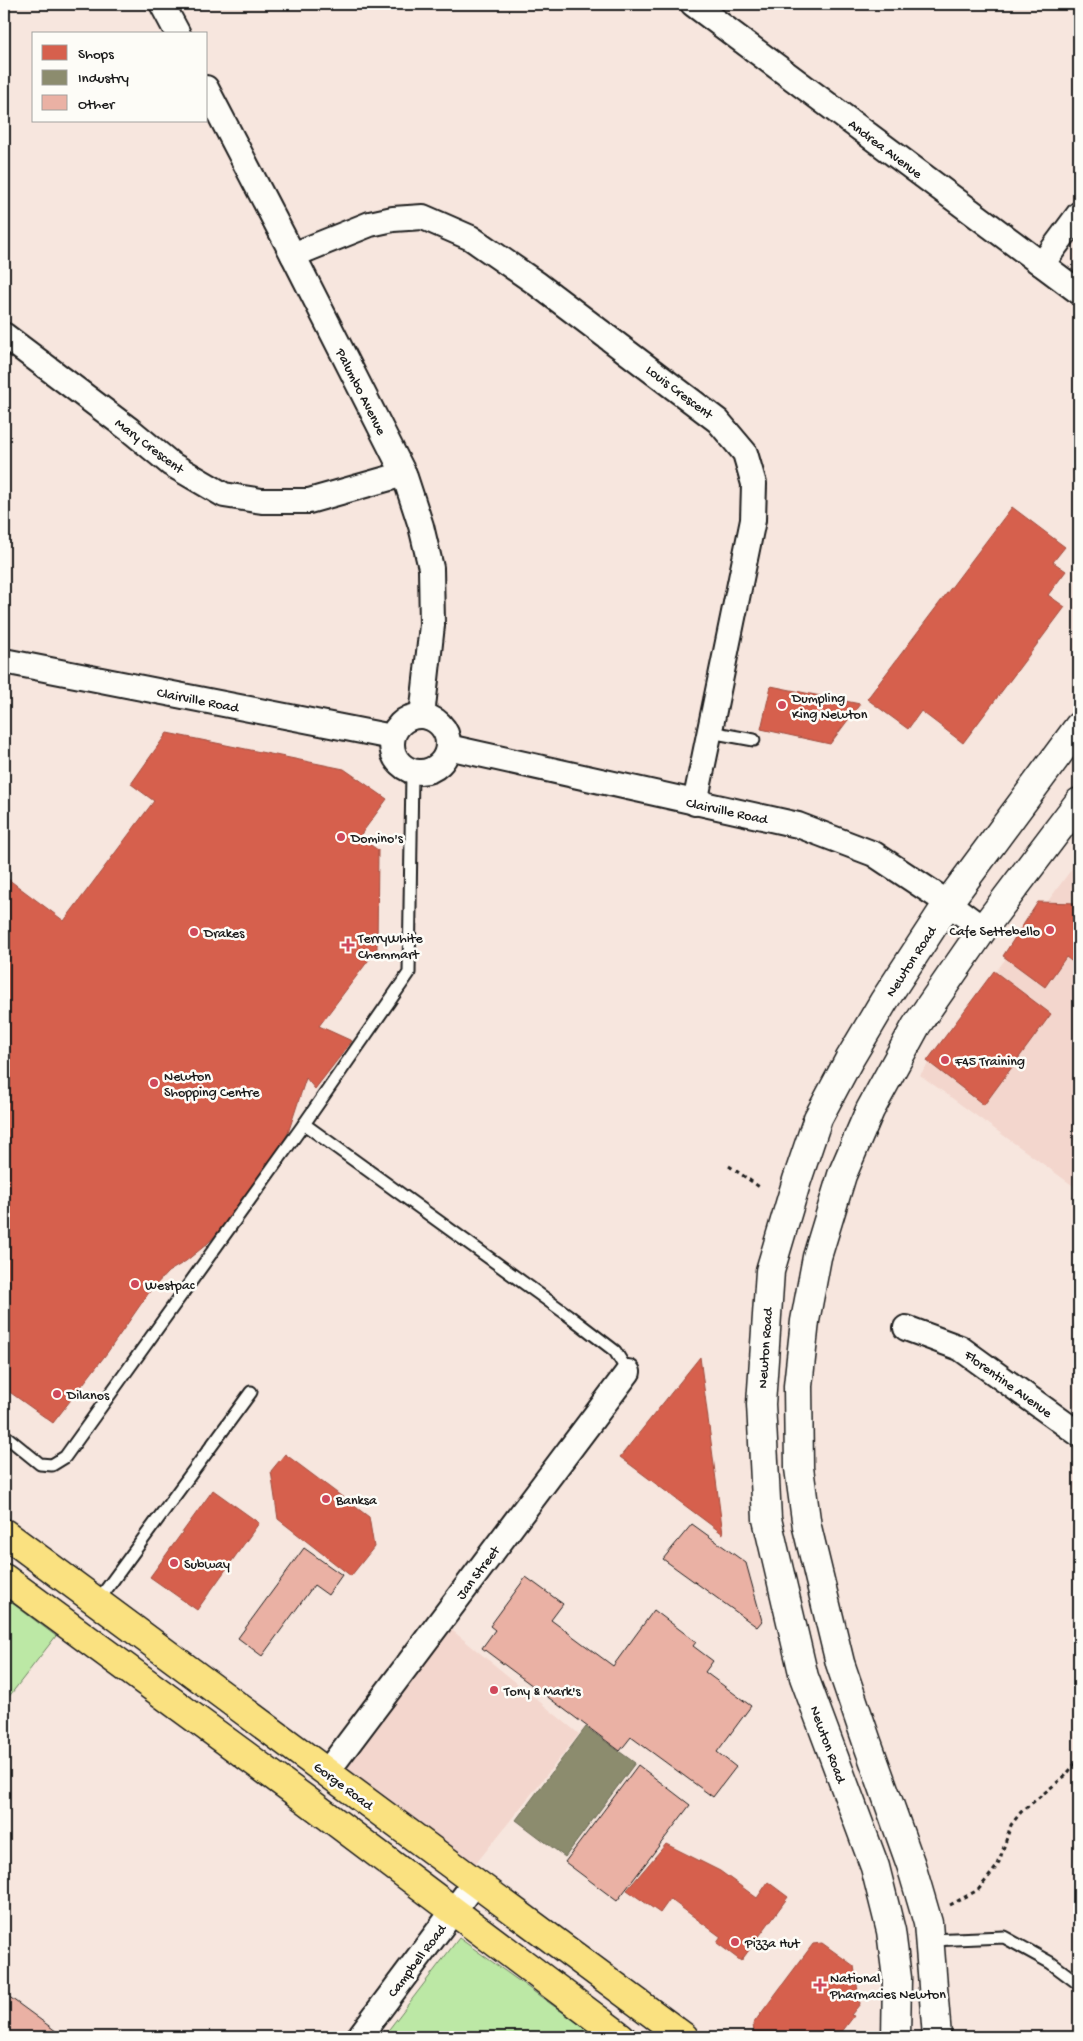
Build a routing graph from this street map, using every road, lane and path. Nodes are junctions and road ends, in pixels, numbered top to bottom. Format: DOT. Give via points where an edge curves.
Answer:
graph roads {
  1 [pos="162,4"];
  2 [pos="692,4"];
  3 [pos="177,32"];
  4 [pos="208,92"];
  5 [pos="1079,214"];
  6 [pos="293,255"];
  7 [pos="1042,264"];
  8 [pos="1079,292"];
  9 [pos="4,335"];
  10 [pos="404,474"];
  11 [pos="4,661"];
  12 [pos="422,716"];
  13 [pos="1079,726"];
  14 [pos="710,732"];
  15 [pos="392,736"];
  16 [pos="754,740"];
  17 [pos="448,747"];
  18 [pos="412,772"];
  19 [pos="1079,802"];
  20 [pos="695,803"];
  21 [pos="948,903"];
  22 [pos="983,929"];
  23 [pos="304,1124"];
  24 [pos="729,1166"];
  25 [pos="761,1188"];
  26 [pos="906,1328"];
  27 [pos="628,1372"];
  28 [pos="251,1392"];
  29 [pos="1079,1434"];
  30 [pos="4,1437"];
  31 [pos="4,1533"];
  32 [pos="4,1578"];
  33 [pos="97,1602"];
  34 [pos="109,1654"];
  35 [pos="1079,1759"];
  36 [pos="327,1772"];
  37 [pos="305,1799"];
  38 [pos="475,1882"];
  39 [pos="945,1908"];
  40 [pos="453,1910"];
  41 [pos="930,1940"];
  42 [pos="1079,1984"];
  43 [pos="358,2037"];
  44 [pos="620,2037"];
  45 [pos="684,2037"];
  46 [pos="896,2037"];
  47 [pos="937,2037"];
  1 -- 3 [label="street"];
  2 -- 7 [label="street, Andrea Avenue"];
  4 -- 6 [label="street, Palumbo Avenue"];
  5 -- 7 [label="street"];
  6 -- 10 [label="street, Palumbo Avenue"];
  6 -- 14 [label="street, Louis Crescent" via="370,224 423,217 472,238 504,260 718,421 745,453 754,484 754,502"];
  7 -- 8 [label="street, Andrea Avenue"];
  9 -- 10 [label="street, Mary Crescent" via="171,464 224,494 262,501 309,501"];
  10 -- 12 [label="street, Palumbo Avenue" via="421,526 430,568 432,625"];
  11 -- 15 [label="street, Clairville Road"];
  12 -- 15 [label="street" via="407,719"];
  12 -- 17 [label="street" via="438,723 447,735"];
  13 -- 21 [label="main road, Newton Road"];
  14 -- 16 [label="lane"];
  14 -- 20 [label="street, Louis Crescent"];
  15 -- 18 [label="street" via="396,759"];
  17 -- 18 [label="street" via="442,763 434,769"];
  17 -- 20 [label="street, Clairville Road"];
  18 -- 23 [label="lane" via="409,973"];
  19 -- 22 [label="main road"];
  20 -- 21 [label="street, Clairville Road" via="798,825 842,840 874,854"];
  21 -- 22 [label="street, Clairville Road"];
  21 -- 46 [label="main road, Newton Road" via="884,1001 818,1118 770,1271 761,1404 767,1519 804,1677 874,1867 891,1931 896,1978"];
  22 -- 41 [label="main road" via="916,1026 870,1110 842,1175 817,1257 804,1321 798,1386 799,1468 807,1527 823,1595 840,1663 911,1865"];
  23 -- 27 [label="lane" via="568,1315 615,1352"];
  23 -- 30 [label="lane" via="65,1457 52,1464 40,1464"];
  24 -- 25 [label="path"];
  26 -- 29 [label="street, Florentine Avenue" via="960,1348"];
  27 -- 36 [label="street, Jan Street"];
  28 -- 33 [label="lane"];
  31 -- 33 [label="main road, Gorge Road"];
  32 -- 34 [label="main road"];
  33 -- 34 [label="main road"];
  33 -- 36 [label="main road, Gorge Road"];
  34 -- 37 [label="main road"];
  35 -- 39 [label="path" via="1065,1776 1021,1812 1011,1826 998,1865 978,1890"];
  36 -- 37 [label="main road"];
  36 -- 38 [label="main road, Gorge Road"];
  37 -- 40 [label="main road"];
  38 -- 40 [label="street, Campbell Road"];
  38 -- 45 [label="main road, Gorge Road"];
  40 -- 43 [label="street, Campbell Road"];
  40 -- 44 [label="main road"];
  41 -- 42 [label="lane" via="1004,1937 1051,1963"];
  41 -- 47 [label="main road"];
}
